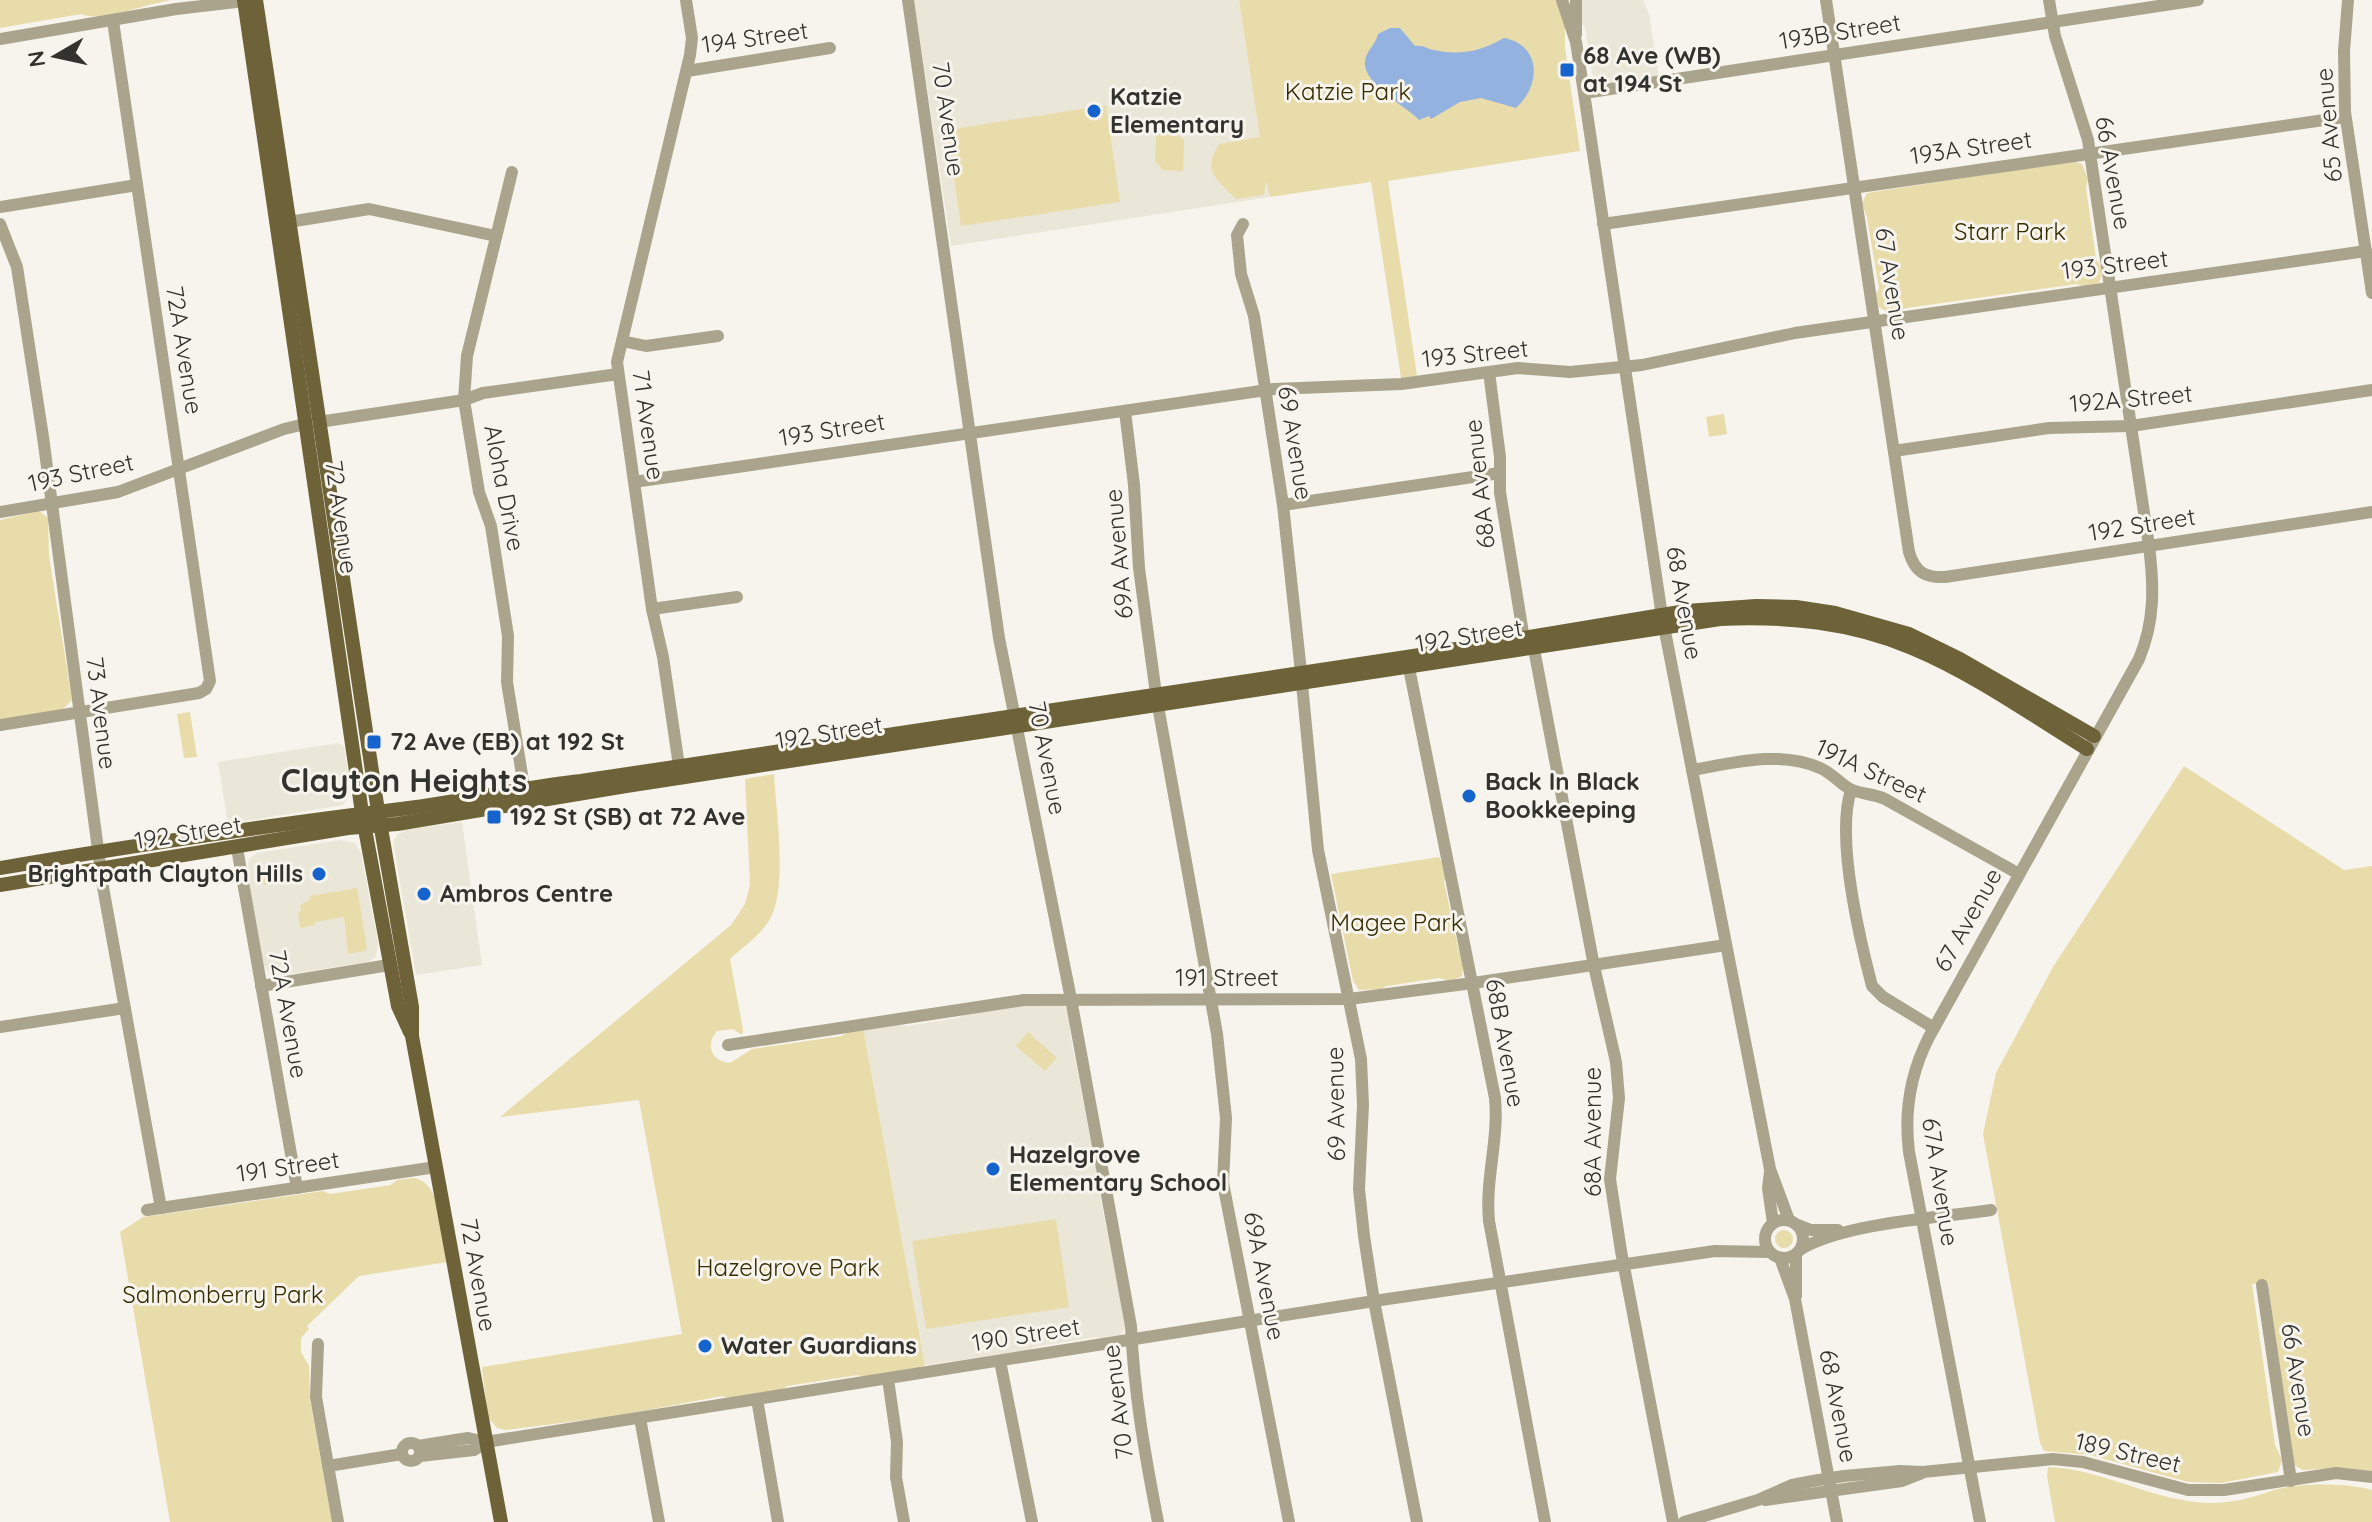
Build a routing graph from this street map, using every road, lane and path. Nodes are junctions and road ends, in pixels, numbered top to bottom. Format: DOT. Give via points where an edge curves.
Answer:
graph roads {
  1 [pos="244,0"];
  2 [pos="254,0"];
  3 [pos="686,0"];
  4 [pos="908,0"];
  5 [pos="1562,0"];
  6 [pos="1576,0"];
  7 [pos="1826,0"];
  8 [pos="2049,0"];
  9 [pos="2198,0"];
  10 [pos="2348,0"];
  11 [pos="113,21"];
  12 [pos="2052,22"];
  13 [pos="0,39"];
  14 [pos="1576,42"];
  15 [pos="830,48"];
  16 [pos="1835,56"];
  17 [pos="687,71"];
  18 [pos="1584,93"];
  19 [pos="2345,117"];
  20 [pos="2090,154"];
  21 [pos="512,172"];
  22 [pos="137,185"];
  23 [pos="1855,188"];
  24 [pos="0,207"];
  25 [pos="289,222"];
  26 [pos="0,224"];
  27 [pos="1243,224"];
  28 [pos="1603,224"];
  29 [pos="496,236"];
  30 [pos="2366,251"];
  31 [pos="2110,289"];
  32 [pos="2372,293"];
  33 [pos="1875,321"];
  34 [pos="718,336"];
  35 [pos="622,341"];
  36 [pos="1624,367"];
  37 [pos="1489,372"];
  38 [pos="618,374"];
  39 [pos="2372,390"];
  40 [pos="1264,391"];
  41 [pos="464,400"];
  42 [pos="1125,411"];
  43 [pos="312,423"];
  44 [pos="2131,426"];
  45 [pos="971,432"];
  46 [pos="1894,451"];
  47 [pos="180,470"];
  48 [pos="1500,473"];
  49 [pos="634,482"];
  50 [pos="52,503"];
  51 [pos="1283,505"];
  52 [pos="0,512"];
  53 [pos="2372,512"];
  54 [pos="2149,546"];
  55 [pos="1919,573"];
  56 [pos="737,597"];
  57 [pos="652,609"];
  58 [pos="1664,622"];
  59 [pos="1529,644"];
  60 [pos="1409,668"];
  61 [pos="1301,678"];
  62 [pos="1157,700"];
  63 [pos="79,712"];
  64 [pos="1018,721"];
  65 [pos="0,725"];
  66 [pos="2091,743"];
  67 [pos="679,766"];
  68 [pos="1692,770"];
  69 [pos="524,787"];
  70 [pos="1851,790"];
  71 [pos="380,818"];
  72 [pos="363,820"];
  73 [pos="237,848"];
  74 [pos="98,852"];
  75 [pos="0,868"];
  76 [pos="100,870"];
  77 [pos="2019,874"];
  78 [pos="0,885"];
  79 [pos="1726,945"];
  80 [pos="389,965"];
  81 [pos="1594,966"];
  82 [pos="1473,983"];
  83 [pos="261,986"];
  84 [pos="1071,999"];
  85 [pos="1349,999"];
  86 [pos="1212,1000"];
  87 [pos="125,1008"];
  88 [pos="0,1027"];
  89 [pos="1934,1028"];
  90 [pos="412,1036"];
  91 [pos="728,1045"];
  92 [pos="436,1167"];
  93 [pos="1770,1169"];
  94 [pos="297,1188"];
  95 [pos="161,1208"];
  96 [pos="147,1210"];
  97 [pos="1991,1210"];
  98 [pos="1923,1220"];
  99 [pos="1793,1223"];
  100 [pos="1769,1228"];
  101 [pos="1854,1230"];
  102 [pos="1715,1251"];
  103 [pos="1798,1252"];
  104 [pos="1774,1255"];
  105 [pos="1623,1264"];
  106 [pos="1499,1284"];
  107 [pos="2262,1285"];
  108 [pos="1795,1299"];
  109 [pos="1374,1301"];
  110 [pos="1250,1322"];
  111 [pos="1132,1340"];
  112 [pos="318,1344"];
  113 [pos="1000,1361"];
  114 [pos="888,1379"];
  115 [pos="757,1399"];
  116 [pos="640,1418"];
  117 [pos="486,1442"];
  118 [pos="328,1466"];
  119 [pos="1970,1467"];
  120 [pos="2322,1477"];
  121 [pos="2372,1477"];
  122 [pos="2291,1481"];
  123 [pos="1830,1484"];
  124 [pos="2372,1485"];
  125 [pos="338,1522"];
  126 [pos="501,1522"];
  127 [pos="659,1522"];
  128 [pos="778,1522"];
  129 [pos="904,1522"];
  130 [pos="1032,1522"];
  131 [pos="1158,1522"];
  132 [pos="1289,1522"];
  133 [pos="1417,1522"];
  134 [pos="1545,1522"];
  135 [pos="1673,1522"];
  136 [pos="1684,1522"];
  137 [pos="1837,1522"];
  138 [pos="1980,1522"];
  1 -- 2 [label="street"];
  1 -- 11 [label="street"];
  1 -- 43 [label="main road" via="287,300 298,324"];
  2 -- 25 [label="main road, 72 Avenue"];
  3 -- 17 [label="street, 71 Avenue" via="692,38"];
  4 -- 45 [label="street, 70 Avenue"];
  5 -- 14 [label="street, 68 Avenue"];
  6 -- 14 [label="street, 68 Avenue"];
  7 -- 16 [label="street, 67 Avenue"];
  8 -- 12 [label="street, 66 Avenue"];
  9 -- 12 [label="street, 193B Street"];
  10 -- 19 [label="street, 65 Avenue"];
  11 -- 13 [label="street"];
  11 -- 22 [label="street, 72A Avenue"];
  12 -- 16 [label="street, 193B Street"];
  12 -- 20 [label="street, 66 Avenue"];
  14 -- 18 [label="street, 68 Avenue"];
  15 -- 17 [label="street, 194 Street"];
  16 -- 18 [label="street, 193B Street"];
  16 -- 23 [label="street, 67 Avenue"];
  17 -- 35 [label="street, 71 Avenue"];
  18 -- 28 [label="street, 68 Avenue"];
  19 -- 20 [label="street, 193A Street"];
  19 -- 30 [label="street, 65 Avenue"];
  20 -- 23 [label="street, 193A Street"];
  20 -- 31 [label="street, 66 Avenue"];
  21 -- 29 [label="street, Aloha Drive"];
  22 -- 24 [label="street"];
  22 -- 47 [label="street, 72A Avenue"];
  23 -- 28 [label="street, 193A Street"];
  23 -- 33 [label="street, 67 Avenue"];
  25 -- 29 [label="street" via="369,209"];
  25 -- 43 [label="main road, 72 Avenue"];
  26 -- 50 [label="street, 73 Avenue" via="17,267"];
  27 -- 40 [label="street, 69 Avenue" via="1237,235 1241,274 1254,316"];
  28 -- 36 [label="street, 68 Avenue"];
  29 -- 41 [label="street, Aloha Drive" via="467,356"];
  30 -- 31 [label="street, 193 Street"];
  30 -- 32 [label="street, 65 Avenue"];
  31 -- 33 [label="street, 193 Street"];
  31 -- 44 [label="street, 66 Avenue"];
  33 -- 36 [label="street, 193 Street"];
  33 -- 46 [label="street, 67 Avenue"];
  34 -- 35 [label="street" via="646,346"];
  35 -- 38 [label="street, 71 Avenue"];
  36 -- 37 [label="street, 193 Street"];
  36 -- 58 [label="street, 68 Avenue"];
  37 -- 40 [label="street, 193 Street" via="1401,384"];
  37 -- 48 [label="street, 68A Avenue"];
  38 -- 41 [label="street, 193 Street"];
  38 -- 49 [label="street, 71 Avenue"];
  39 -- 44 [label="street, 192A Street"];
  40 -- 42 [label="street, 193 Street"];
  40 -- 51 [label="street, 69 Avenue"];
  41 -- 43 [label="street, 193 Street"];
  41 -- 69 [label="street, Aloha Drive" via="506,620 507,682"];
  42 -- 45 [label="street, 193 Street"];
  42 -- 62 [label="street, 69A Avenue"];
  43 -- 47 [label="street, 193 Street"];
  43 -- 71 [label="main road, 72 Avenue" via="340,561"];
  43 -- 72 [label="main road, 72 Avenue"];
  44 -- 46 [label="street, 192A Street" via="2049,428"];
  44 -- 54 [label="street, 66 Avenue"];
  45 -- 49 [label="street, 193 Street"];
  45 -- 64 [label="street, 70 Avenue" via="999,638"];
  46 -- 55 [label="street, 67 Avenue" via="1909,552"];
  47 -- 50 [label="street, 193 Street" via="118,492"];
  47 -- 63 [label="street, 72A Avenue" via="209,686 199,693"];
  48 -- 51 [label="street"];
  48 -- 59 [label="street, 68A Avenue"];
  49 -- 57 [label="street, 71 Avenue"];
  50 -- 52 [label="street, 193 Street"];
  50 -- 63 [label="street, 73 Avenue"];
  51 -- 61 [label="street, 69 Avenue"];
  53 -- 54 [label="street, 192 Street"];
  54 -- 55 [label="street, 192 Street" via="1945,577"];
  54 -- 66 [label="street, 67 Avenue" via="2153,605 2148,634"];
  56 -- 57 [label="street"];
  57 -- 67 [label="street, 71 Avenue"];
  58 -- 59 [label="main road, 192 Street"];
  58 -- 66 [label="main road, 192 Street" via="1785,618 1869,633 1912,648"];
  58 -- 68 [label="street, 68 Avenue"];
  59 -- 60 [label="main road, 192 Street"];
  59 -- 61 [label="main road, 192 Street" via="1420,655 1400,663"];
  59 -- 81 [label="street, 68A Avenue"];
  60 -- 61 [label="main road, 192 Street"];
  60 -- 82 [label="street, 68B Avenue"];
  61 -- 62 [label="main road, 192 Street"];
  61 -- 62 [label="main road, 192 Street" via="1180,702"];
  61 -- 85 [label="street, 69 Avenue" via="1316,838"];
  62 -- 64 [label="main road, 192 Street"];
  62 -- 86 [label="street, 69A Avenue"];
  63 -- 65 [label="street"];
  63 -- 74 [label="street, 73 Avenue"];
  64 -- 67 [label="main road, 192 Street"];
  64 -- 71 [label="main road, 192 Street"];
  64 -- 84 [label="street, 70 Avenue"];
  66 -- 77 [label="street, 67 Avenue"];
  67 -- 69 [label="main road, 192 Street"];
  68 -- 70 [label="street, 191A Street" via="1761,759 1797,762 1817,766"];
  68 -- 79 [label="street, 68 Avenue"];
  69 -- 71 [label="main road, 192 Street"];
  70 -- 77 [label="street, 191A Street" via="1885,799"];
  70 -- 89 [label="street" via="1846,850 1872,986"];
  71 -- 72 [label="main road, 192 Street"];
  71 -- 90 [label="main road, 72 Avenue" via="412,1007"];
  72 -- 73 [label="main road, 192 Street"];
  72 -- 74 [label="main road, 192 Street"];
  72 -- 80 [label="main road, 72 Avenue"];
  73 -- 76 [label="main road, 192 Street"];
  73 -- 83 [label="street, 72A Avenue"];
  74 -- 75 [label="main road, 192 Street"];
  74 -- 76 [label="street, 73 Avenue"];
  76 -- 78 [label="main road, 192 Street"];
  76 -- 87 [label="street, 73 Avenue"];
  77 -- 89 [label="street, 67 Avenue"];
  79 -- 81 [label="street, 191 Street"];
  79 -- 93 [label="street, 68 Avenue"];
  80 -- 83 [label="street"];
  80 -- 90 [label="main road, 72 Avenue" via="398,1006"];
  81 -- 82 [label="street, 191 Street"];
  81 -- 105 [label="street, 68A Avenue" via="1616,1062 1619,1098 1610,1179"];
  82 -- 85 [label="street, 191 Street"];
  82 -- 106 [label="street, 68B Avenue" via="1497,1116 1487,1194"];
  83 -- 94 [label="street, 72A Avenue"];
  84 -- 86 [label="street, 191 Street"];
  84 -- 91 [label="street, 191 Street" via="1002,1002"];
  84 -- 111 [label="street, 70 Avenue"];
  85 -- 86 [label="street, 191 Street"];
  85 -- 109 [label="street, 69 Avenue" via="1362,1070 1359,1189"];
  86 -- 110 [label="street, 69A Avenue" via="1226,1118 1223,1183"];
  87 -- 88 [label="street"];
  87 -- 95 [label="street, 73 Avenue"];
  89 -- 98 [label="street, 67A Avenue" via="1916,1067 1908,1104 1909,1152"];
  90 -- 92 [label="main road, 72 Avenue"];
  92 -- 94 [label="street, 191 Street"];
  92 -- 117 [label="main road, 72 Avenue"];
  93 -- 99 [label="street, 68 Avenue"];
  93 -- 100 [label="street, 68 Avenue"];
  94 -- 95 [label="street, 191 Street"];
  95 -- 96 [label="street, 191 Street"];
  97 -- 98 [label="street"];
  98 -- 101 [label="street"];
  98 -- 119 [label="street, 67A Avenue"];
  99 -- 100 [label="street"];
  99 -- 101 [label="street" via="1811,1230"];
  99 -- 103 [label="street" via="1804,1238"];
  100 -- 102 [label="street, 190 Street"];
  100 -- 104 [label="street" via="1765,1243"];
  101 -- 103 [label="street"];
  102 -- 104 [label="street, 190 Street"];
  102 -- 105 [label="street, 190 Street"];
  103 -- 104 [label="street"];
  103 -- 108 [label="street, 68 Avenue"];
  104 -- 108 [label="street, 68 Avenue"];
  105 -- 106 [label="street, 190 Street"];
  105 -- 135 [label="street, 68A Avenue"];
  106 -- 109 [label="street, 190 Street"];
  106 -- 134 [label="street, 68B Avenue"];
  107 -- 122 [label="street, 66 Avenue"];
  108 -- 123 [label="street, 68 Avenue"];
  109 -- 110 [label="street, 190 Street"];
  109 -- 133 [label="street, 69 Avenue"];
  110 -- 111 [label="street, 190 Street"];
  110 -- 132 [label="street, 69A Avenue"];
  111 -- 113 [label="street, 190 Street"];
  111 -- 131 [label="street, 70 Avenue" via="1138,1411"];
  112 -- 118 [label="street" via="316,1397"];
  113 -- 114 [label="street, 190 Street"];
  113 -- 130 [label="street"];
  114 -- 115 [label="street, 190 Street"];
  114 -- 129 [label="street"];
  115 -- 116 [label="street, 190 Street"];
  115 -- 128 [label="street"];
  116 -- 117 [label="street, 190 Street"];
  116 -- 127 [label="street"];
  117 -- 118 [label="street, 190 Street" via="474,1450 419,1451 408,1443 402,1454"];
  117 -- 126 [label="main road, 72 Avenue"];
  118 -- 125 [label="street"];
  119 -- 122 [label="street, 189 Street" via="2062,1459 2168,1487 2209,1491"];
  119 -- 123 [label="street, 189 Street" via="1923,1472 1902,1481"];
  119 -- 138 [label="street, 67A Avenue"];
  120 -- 121 [label="street, 189 Street"];
  120 -- 122 [label="street, 189 Street"];
  120 -- 124 [label="street, 189 Street"];
  123 -- 136 [label="street, 189 Street" via="1792,1485"];
  123 -- 137 [label="street, 68 Avenue"];
}
